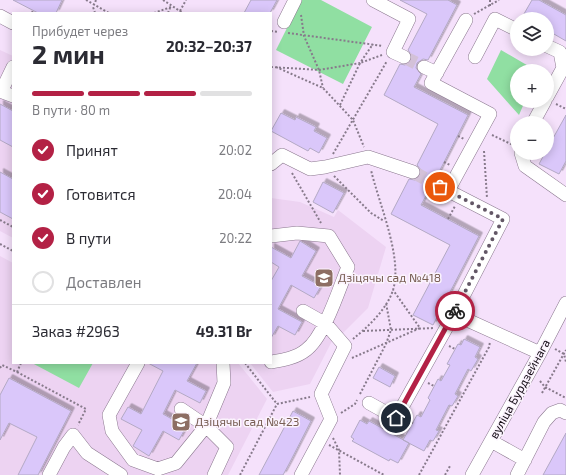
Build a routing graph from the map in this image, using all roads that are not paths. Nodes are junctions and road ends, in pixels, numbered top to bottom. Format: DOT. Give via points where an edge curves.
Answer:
graph roads {
  1 [pos="295,0"];
  2 [pos="373,0"];
  3 [pos="0,16"];
  4 [pos="466,20"];
  5 [pos="12,22"];
  6 [pos="284,22"];
  7 [pos="510,26"];
  8 [pos="554,49"];
  9 [pos="397,52"];
  10 [pos="475,57"];
  11 [pos="424,67"];
  12 [pos="12,70"];
  13 [pos="437,73"];
  14 [pos="554,84"];
  15 [pos="5,92"];
  16 [pos="523,160"];
  17 [pos="272,163"];
  18 [pos="413,172"];
  19 [pos="433,183"];
  20 [pos="448,191"];
  21 [pos="566,194"];
  22 [pos="272,236"];
  23 [pos="566,303"];
  24 [pos="303,311"];
  25 [pos="454,314"];
  26 [pos="326,324"];
  27 [pos="540,353"];
  28 [pos="272,362"];
  29 [pos="137,364"];
  30 [pos="222,364"];
  31 [pos="369,403"];
  32 [pos="181,409"];
  33 [pos="566,413"];
  34 [pos="206,426"];
  35 [pos="491,441"];
  36 [pos="525,460"];
  37 [pos="49,475"];
  38 [pos="121,475"];
  39 [pos="214,475"];
  40 [pos="301,475"];
  41 [pos="472,475"];
  42 [pos="517,475"];
  1 -- 6 [label="street"];
  2 -- 9 [label="street" via="409,19"];
  3 -- 5 [label="street"];
  4 -- 13 [label="street"];
  7 -- 10 [label="street" via="495,19"];
  8 -- 14 [label="street" via="560,52 563,68"];
  11 -- 13 [label="street"];
  12 -- 15 [label="street"];
  13 -- 20 [label="street" via="432,83 490,114"];
  16 -- 21 [label="street" via="525,166"];
  17 -- 18 [label="street" via="282,155 310,168 368,157"];
  19 -- 20 [label="street"];
  20 -- 25 [label="street" via="503,219"];
  22 -- 26 [label="street" via="297,233 329,236 348,267"];
  23 -- 27 [label="street, вуліца Бурдзейнага"];
  24 -- 26 [label="street"];
  25 -- 27 [label="street"];
  25 -- 31 [label="street" via="396,418"];
  26 -- 28 [label="street" via="307,350 292,358"];
  26 -- 40 [label="street" via="345,346 321,394 329,423"];
  27 -- 35 [label="street, вуліца Бурдзейнага"];
  29 -- 34 [label="street" via="109,415 112,431 133,460 158,469 176,463"];
  30 -- 34 [label="street" via="224,383"];
  32 -- 34 [label="street"];
  33 -- 36 [label="street" via="560,410 552,413 544,422"];
  34 -- 39 [label="street" via="227,447"];
  35 -- 36 [label="street"];
  35 -- 41 [label="street, вуліца Бурдзейнага"];
  36 -- 42 [label="street"];
  37 -- 38 [label="street" via="73,435 87,453"];
}
